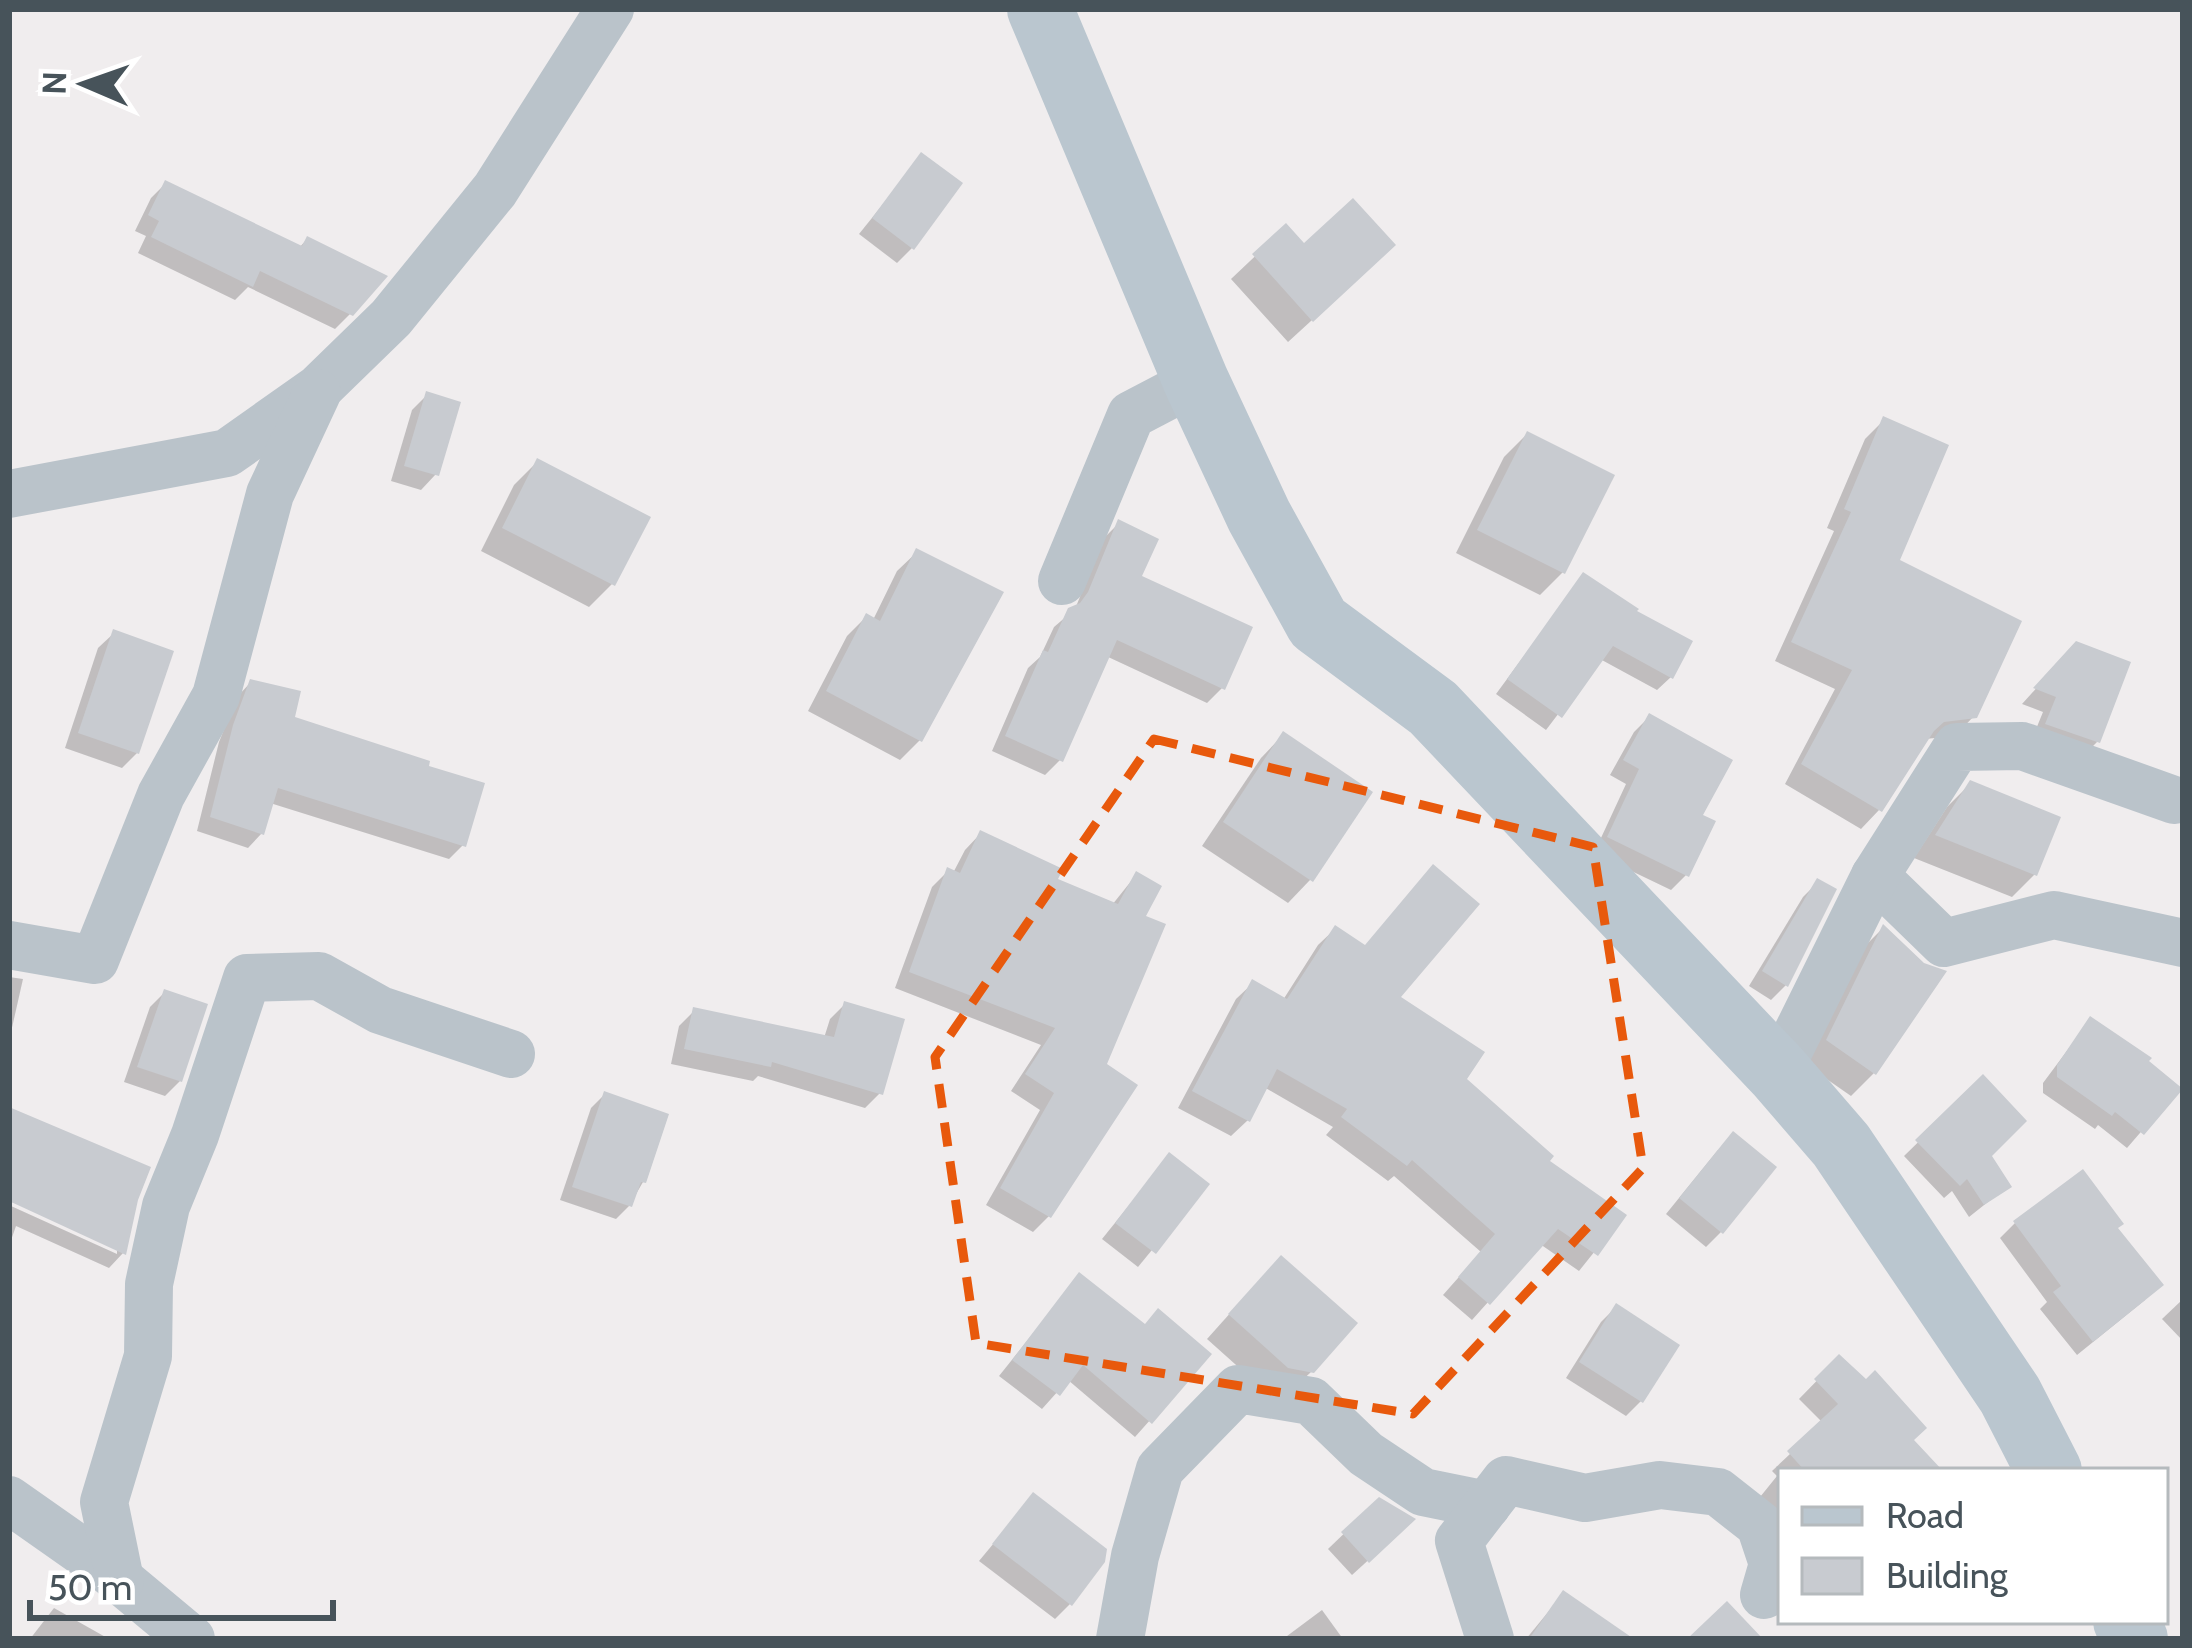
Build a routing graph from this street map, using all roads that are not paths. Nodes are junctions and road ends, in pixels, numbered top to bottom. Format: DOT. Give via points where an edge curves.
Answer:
graph roads {
  1 [pos="610,9"];
  2 [pos="1040,9"];
  3 [pos="1196,381"];
  4 [pos="319,388"];
  5 [pos="9,494"];
  6 [pos="1062,581"];
  7 [pos="2174,800"];
  8 [pos="1875,876"];
  9 [pos="2183,943"];
  10 [pos="9,945"];
  11 [pos="511,1054"];
  12 [pos="1778,1072"];
  13 [pos="2047,1468"];
  14 [pos="9,1500"];
  15 [pos="1486,1505"];
  16 [pos="120,1580"];
  17 [pos="1764,1595"];
  18 [pos="191,1639"];
  19 [pos="1120,1639"];
  20 [pos="1490,1639"];
  1 -- 4 [label="street" via="495,190 391,318"];
  2 -- 3 [label="main road"];
  3 -- 6 [label="street" via="1131,415"];
  3 -- 12 [label="main road" via="1318,623 1433,708"];
  4 -- 5 [label="street" via="227,453"];
  4 -- 10 [label="street" via="270,494 216,696 160,795 95,960"];
  7 -- 8 [label="street" via="2022,746 1957,747"];
  8 -- 9 [label="street" via="1944,943 2054,915"];
  8 -- 12 [label="street"];
  11 -- 16 [label="street" via="380,1010 319,976 247,978 166,1207 149,1284 148,1356 104,1502"];
  12 -- 13 [label="main road" via="1841,1145 2010,1395"];
  14 -- 16 [label="street"];
  15 -- 17 [label="street" via="1506,1480 1585,1498 1660,1486 1718,1492 1760,1525 1773,1564"];
  15 -- 19 [label="street" via="1424,1492 1366,1454 1311,1401 1238,1389 1160,1469"];
  15 -- 20 [label="street" via="1459,1540"];
  16 -- 18 [label="street"];
}
